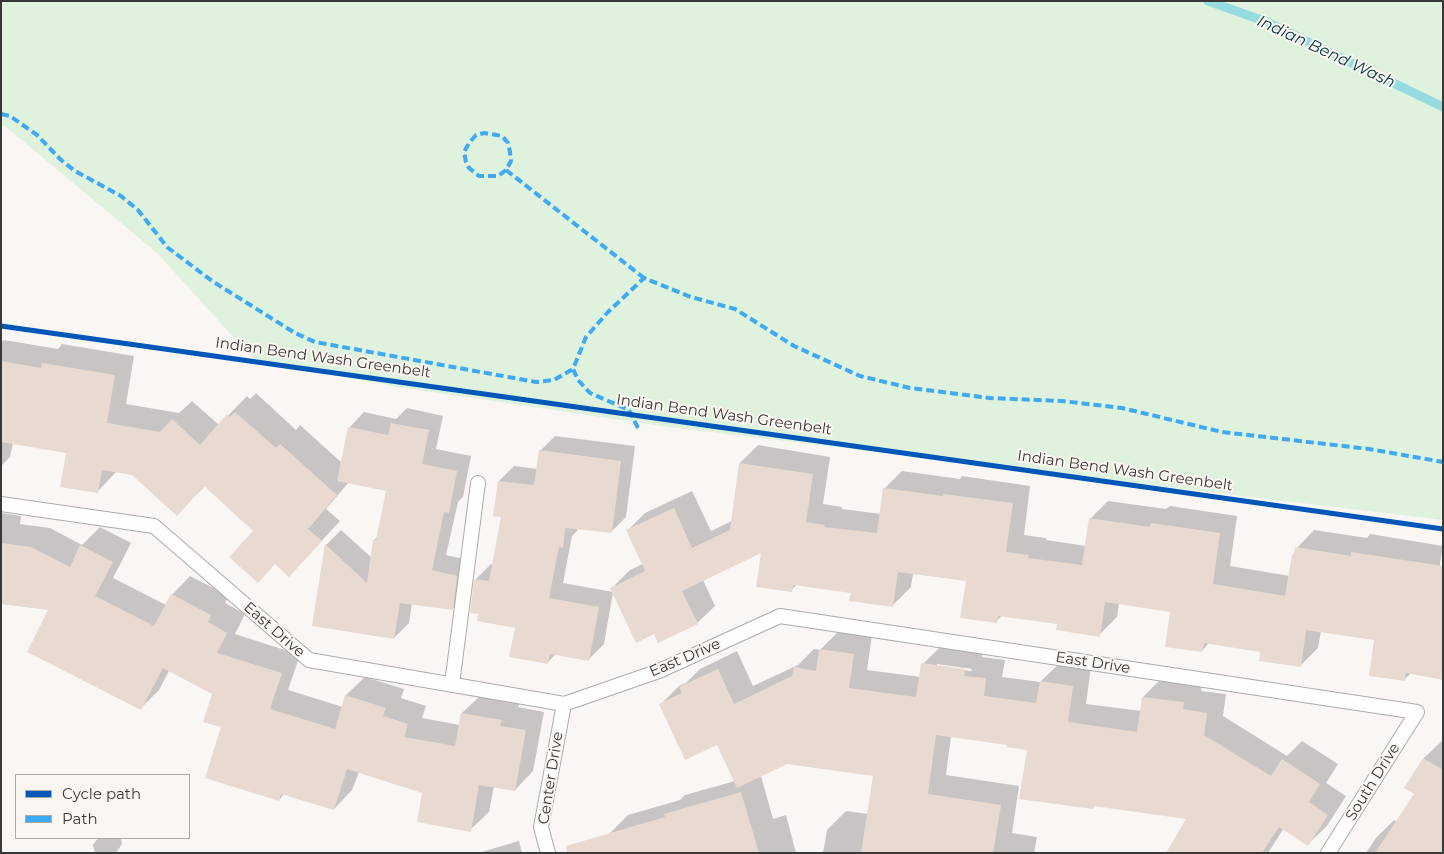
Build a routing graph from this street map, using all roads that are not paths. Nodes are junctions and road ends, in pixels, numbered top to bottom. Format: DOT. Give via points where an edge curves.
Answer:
graph roads {
  1 [pos="478,483"];
  2 [pos="1,504"];
  3 [pos="452,684"];
  4 [pos="564,704"];
  5 [pos="1417,712"];
  6 [pos="548,853"];
  7 [pos="1328,853"];
  1 -- 3 [label="lane"];
  2 -- 3 [label="lane, East Drive" via="154,526 309,660"];
  3 -- 4 [label="lane, East Drive"];
  4 -- 5 [label="lane, East Drive" via="659,671 780,616"];
  4 -- 6 [label="lane, Center Drive" via="541,827"];
  5 -- 7 [label="lane, South Drive"];
}
